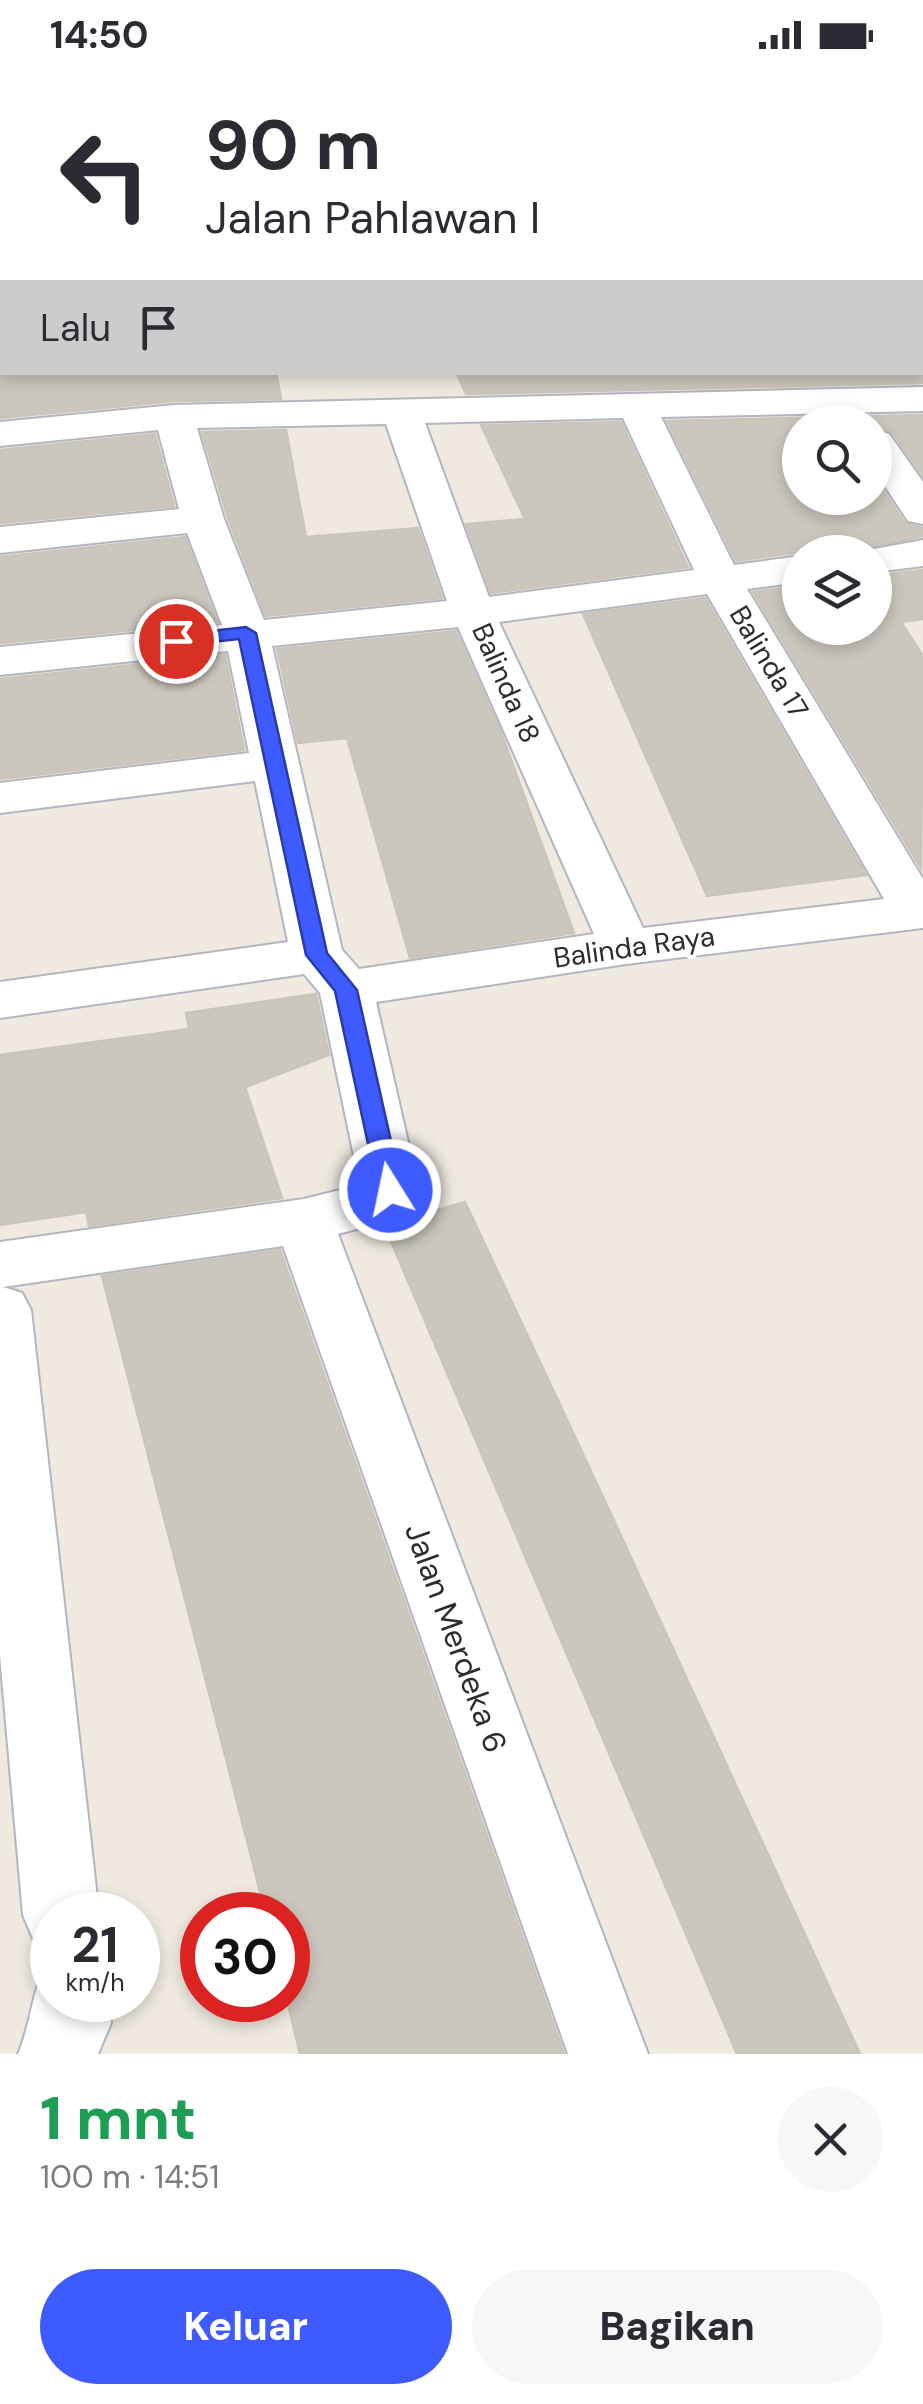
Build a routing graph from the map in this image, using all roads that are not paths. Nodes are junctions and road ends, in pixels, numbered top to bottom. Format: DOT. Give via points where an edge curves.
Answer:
graph roads {
  1 [pos="923,399"];
  2 [pos="636,405"];
  3 [pos="885,405"];
  4 [pos="782,408"];
  5 [pos="402,413"];
  6 [pos="174,416"];
  7 [pos="0,434"];
  8 [pos="892,467"];
  9 [pos="923,512"];
  10 [pos="202,518"];
  11 [pos="0,540"];
  12 [pos="923,553"];
  13 [pos="892,558"];
  14 [pos="782,571"];
  15 [pos="720,579"];
  16 [pos="473,612"];
  17 [pos="246,633"];
  18 [pos="0,661"];
  19 [pos="277,764"];
  20 [pos="0,798"];
  21 [pos="920,911"];
  22 [pos="626,947"];
  23 [pos="331,972"];
  24 [pos="0,1000"];
  25 [pos="304,1221"];
  26 [pos="0,1266"];
  27 [pos="0,1310"];
  28 [pos="59,1892"];
  29 [pos="72,2022"];
  30 [pos="58,2054"];
  31 [pos="608,2054"];
  1 -- 3 [label="street"];
  2 -- 4 [label="street"];
  2 -- 5 [label="street"];
  2 -- 15 [label="street, Balinda 17"];
  5 -- 6 [label="street"];
  5 -- 16 [label="street, Balinda 18"];
  6 -- 7 [label="street"];
  6 -- 10 [label="street"];
  8 -- 9 [label="street"];
  10 -- 11 [label="street"];
  10 -- 17 [label="street"];
  12 -- 13 [label="street"];
  14 -- 15 [label="street"];
  15 -- 16 [label="street"];
  15 -- 21 [label="street, Balinda 17"];
  16 -- 17 [label="street"];
  16 -- 22 [label="street, Balinda 18"];
  17 -- 18 [label="street"];
  17 -- 19 [label="street"];
  19 -- 20 [label="street"];
  19 -- 23 [label="street"];
  21 -- 22 [label="street, Balinda Raya"];
  22 -- 23 [label="street, Balinda Raya"];
  23 -- 24 [label="street, Balinda Raya"];
  23 -- 25 [label="street" via="390,1190 380,1202"];
  25 -- 26 [label="street"];
  25 -- 31 [label="street, Jalan Merdeka 6"];
  27 -- 28 [label="street"];
  29 -- 30 [label="street"];
}
